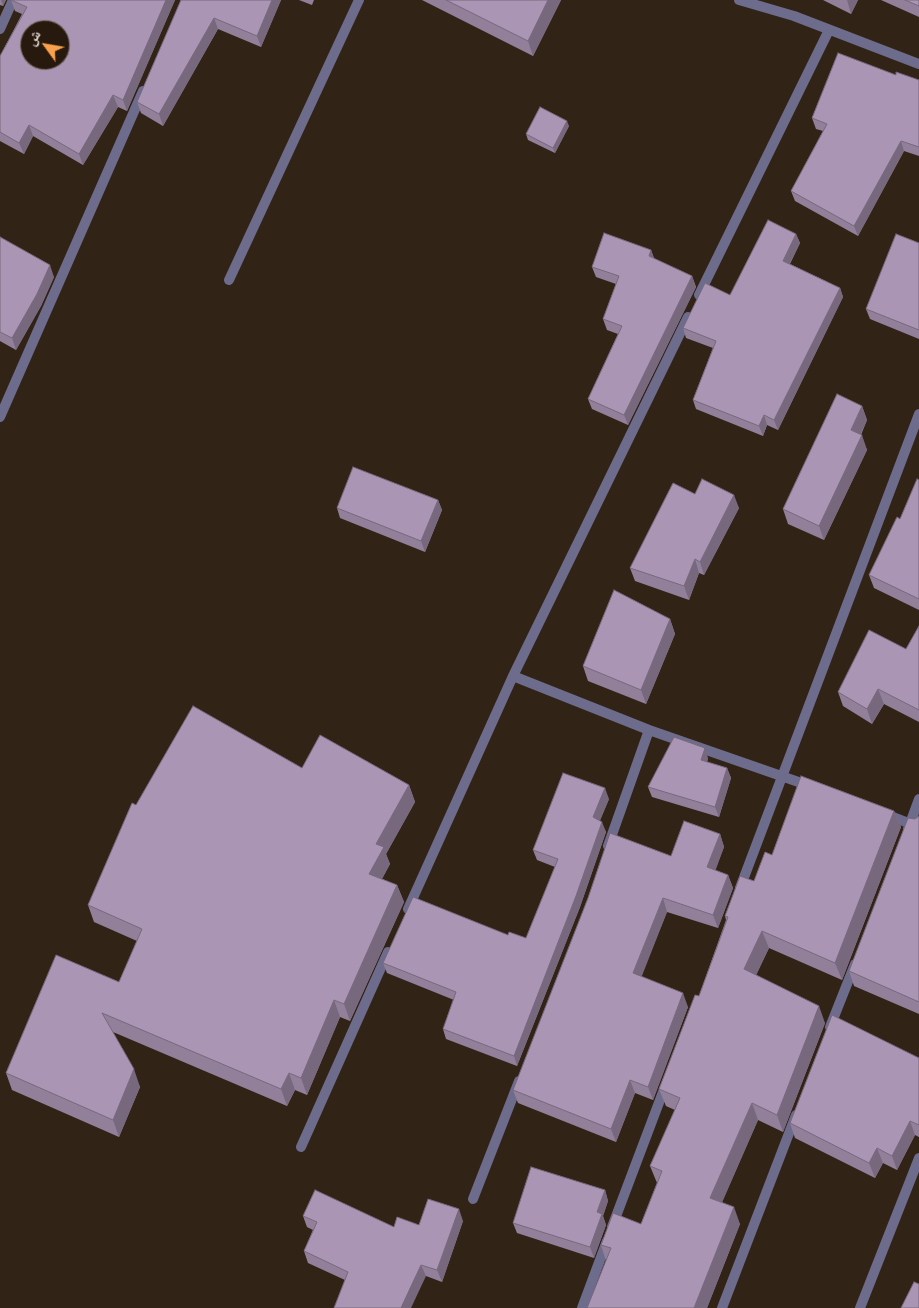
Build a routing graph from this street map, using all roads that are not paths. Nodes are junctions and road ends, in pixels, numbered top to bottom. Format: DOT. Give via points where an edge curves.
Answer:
graph roads {
  1 [pos="13,0"];
  2 [pos="359,0"];
  3 [pos="739,0"];
  4 [pos="0,28"];
  5 [pos="829,30"];
  6 [pos="919,64"];
  7 [pos="147,82"];
  8 [pos="230,280"];
  9 [pos="919,414"];
  10 [pos="0,417"];
  11 [pos="513,676"];
  12 [pos="648,730"];
  13 [pos="782,776"];
  14 [pos="819,789"];
  15 [pos="919,799"];
  16 [pos="874,810"];
  17 [pos="915,825"];
  18 [pos="903,842"];
  19 [pos="606,852"];
  20 [pos="736,897"];
  21 [pos="403,920"];
  22 [pos="394,938"];
  23 [pos="859,953"];
  24 [pos="827,1036"];
  25 [pos="522,1072"];
  26 [pos="670,1074"];
  27 [pos="801,1101"];
  28 [pos="300,1147"];
  29 [pos="919,1158"];
  30 [pos="473,1199"];
  31 [pos="582,1308"];
  32 [pos="722,1308"];
  33 [pos="860,1308"];
  1 -- 4 [label="street"];
  2 -- 8 [label="street"];
  3 -- 5 [label="street"];
  5 -- 6 [label="street"];
  5 -- 11 [label="street"];
  7 -- 10 [label="street"];
  9 -- 13 [label="street"];
  11 -- 12 [label="street"];
  11 -- 21 [label="street"];
  12 -- 13 [label="street"];
  12 -- 19 [label="street"];
  13 -- 14 [label="street"];
  13 -- 20 [label="street"];
  15 -- 17 [label="street"];
  16 -- 17 [label="street"];
  17 -- 18 [label="street"];
  22 -- 28 [label="street"];
  23 -- 24 [label="street"];
  25 -- 30 [label="street"];
  26 -- 31 [label="street"];
  27 -- 32 [label="street"];
  29 -- 33 [label="street"];
}
